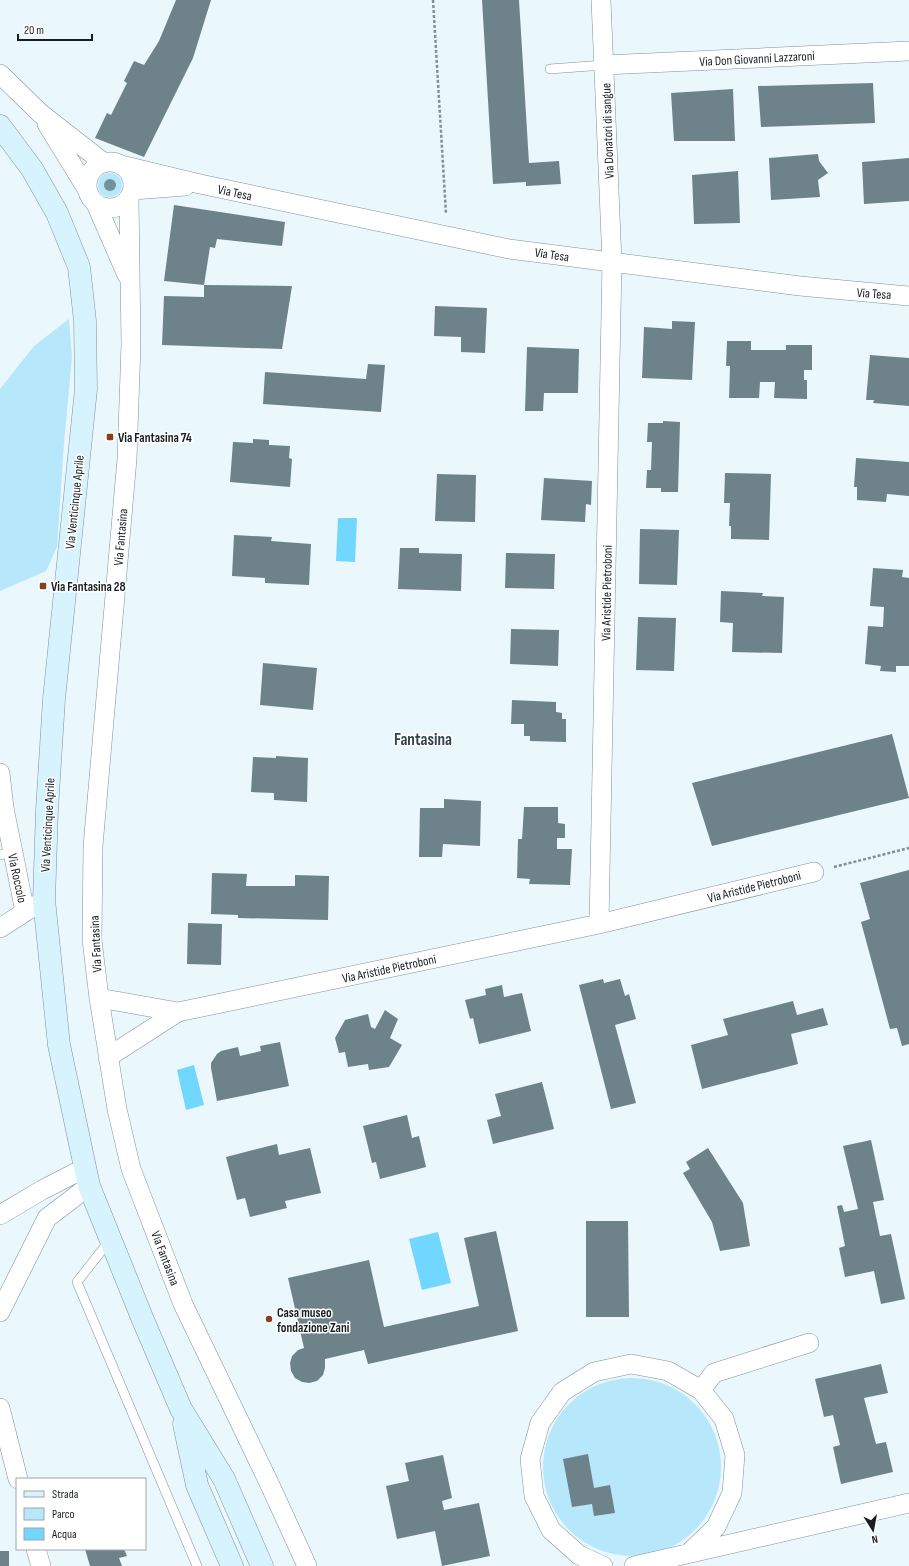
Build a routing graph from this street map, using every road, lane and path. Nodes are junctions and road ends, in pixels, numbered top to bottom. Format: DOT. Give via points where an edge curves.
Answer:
graph roads {
  1 [pos="433,0"];
  2 [pos="601,0"];
  3 [pos="909,51"];
  4 [pos="604,65"];
  5 [pos="550,69"];
  6 [pos="0,74"];
  7 [pos="40,113"];
  8 [pos="0,126"];
  9 [pos="113,164"];
  10 [pos="200,184"];
  11 [pos="131,195"];
  12 [pos="92,196"];
  13 [pos="448,236"];
  14 [pos="612,262"];
  15 [pos="130,283"];
  16 [pos="909,296"];
  17 [pos="0,772"];
  18 [pos="909,848"];
  19 [pos="6,854"];
  20 [pos="814,872"];
  21 [pos="44,900"];
  22 [pos="25,912"];
  23 [pos="600,924"];
  24 [pos="0,928"];
  25 [pos="99,998"];
  26 [pos="178,1012"];
  27 [pos="108,1057"];
  28 [pos="87,1177"];
  29 [pos="0,1216"];
  30 [pos="110,1239"];
  31 [pos="0,1312"];
  32 [pos="810,1343"];
  33 [pos="701,1390"];
  34 [pos="0,1408"];
  35 [pos="181,1409"];
  36 [pos="18,1478"];
  37 [pos="909,1503"];
  38 [pos="36,1550"];
  39 [pos="688,1553"];
  40 [pos="41,1566"];
  41 [pos="197,1566"];
  42 [pos="232,1566"];
  43 [pos="262,1566"];
  44 [pos="307,1566"];
  45 [pos="604,1566"];
  46 [pos="634,1566"];
  1 -- 13 [label="path"];
  2 -- 4 [label="street, Via Donatori di sangue"];
  3 -- 4 [label="street, Via Don Giovanni Lazzaroni"];
  4 -- 5 [label="lane"];
  4 -- 14 [label="street, Via Donatori di sangue"];
  6 -- 7 [label="street"];
  7 -- 9 [label="street"];
  7 -- 12 [label="street"];
  8 -- 21 [label="street, Via Venticinque Aprile" via="32,169 57,213 79,267 85,321 86,389 54,699"];
  9 -- 10 [label="street, Via Tesa"];
  9 -- 11 [label="street" via="130,173 133,180"];
  9 -- 12 [label="street" via="96,168 90,173"];
  10 -- 11 [label="street, Via Tesa"];
  10 -- 13 [label="street, Via Tesa"];
  11 -- 12 [label="street" via="122,206 113,209 103,208"];
  11 -- 15 [label="street, Via Fantasina"];
  12 -- 15 [label="street, Via Fantasina"];
  13 -- 14 [label="street, Via Tesa" via="509,249"];
  14 -- 16 [label="street, Via Tesa" via="800,286"];
  14 -- 23 [label="street, Via Aristide Pietroboni"];
  15 -- 25 [label="street, Via Fantasina" via="131,344 127,459 93,846 92,940"];
  17 -- 19 [label="street, Via Roccolo"];
  18 -- 20 [label="path, Via Aristide Pietroboni"];
  19 -- 22 [label="street, Via Roccolo"];
  20 -- 23 [label="street, Via Aristide Pietroboni"];
  21 -- 22 [label="street"];
  21 -- 28 [label="street" via="59,1044"];
  22 -- 24 [label="street"];
  23 -- 26 [label="street, Via Aristide Pietroboni"];
  25 -- 26 [label="street, Via Aristide Pietroboni"];
  25 -- 27 [label="street, Via Fantasina"];
  26 -- 27 [label="street, Via Aristide Pietroboni"];
  27 -- 44 [label="street, Via Fantasina" via="131,1168 183,1304"];
  28 -- 29 [label="street" via="42,1190"];
  28 -- 30 [label="street"];
  28 -- 31 [label="street" via="47,1218"];
  30 -- 35 [label="street"];
  30 -- 41 [label="lane" via="77,1282"];
  32 -- 33 [label="street" via="714,1373"];
  33 -- 39 [label="street" via="724,1419 735,1455 733,1485 732,1493 716,1527"];
  33 -- 45 [label="street" via="668,1371 631,1364 594,1372 562,1392 540,1423 530,1459 534,1496 551,1530 579,1555"];
  34 -- 36 [label="street"];
  35 -- 42 [label="street" via="197,1485"];
  35 -- 43 [label="street" via="224,1479"];
  37 -- 39 [label="street"];
  38 -- 40 [label="street"];
  39 -- 46 [label="street"];
}
